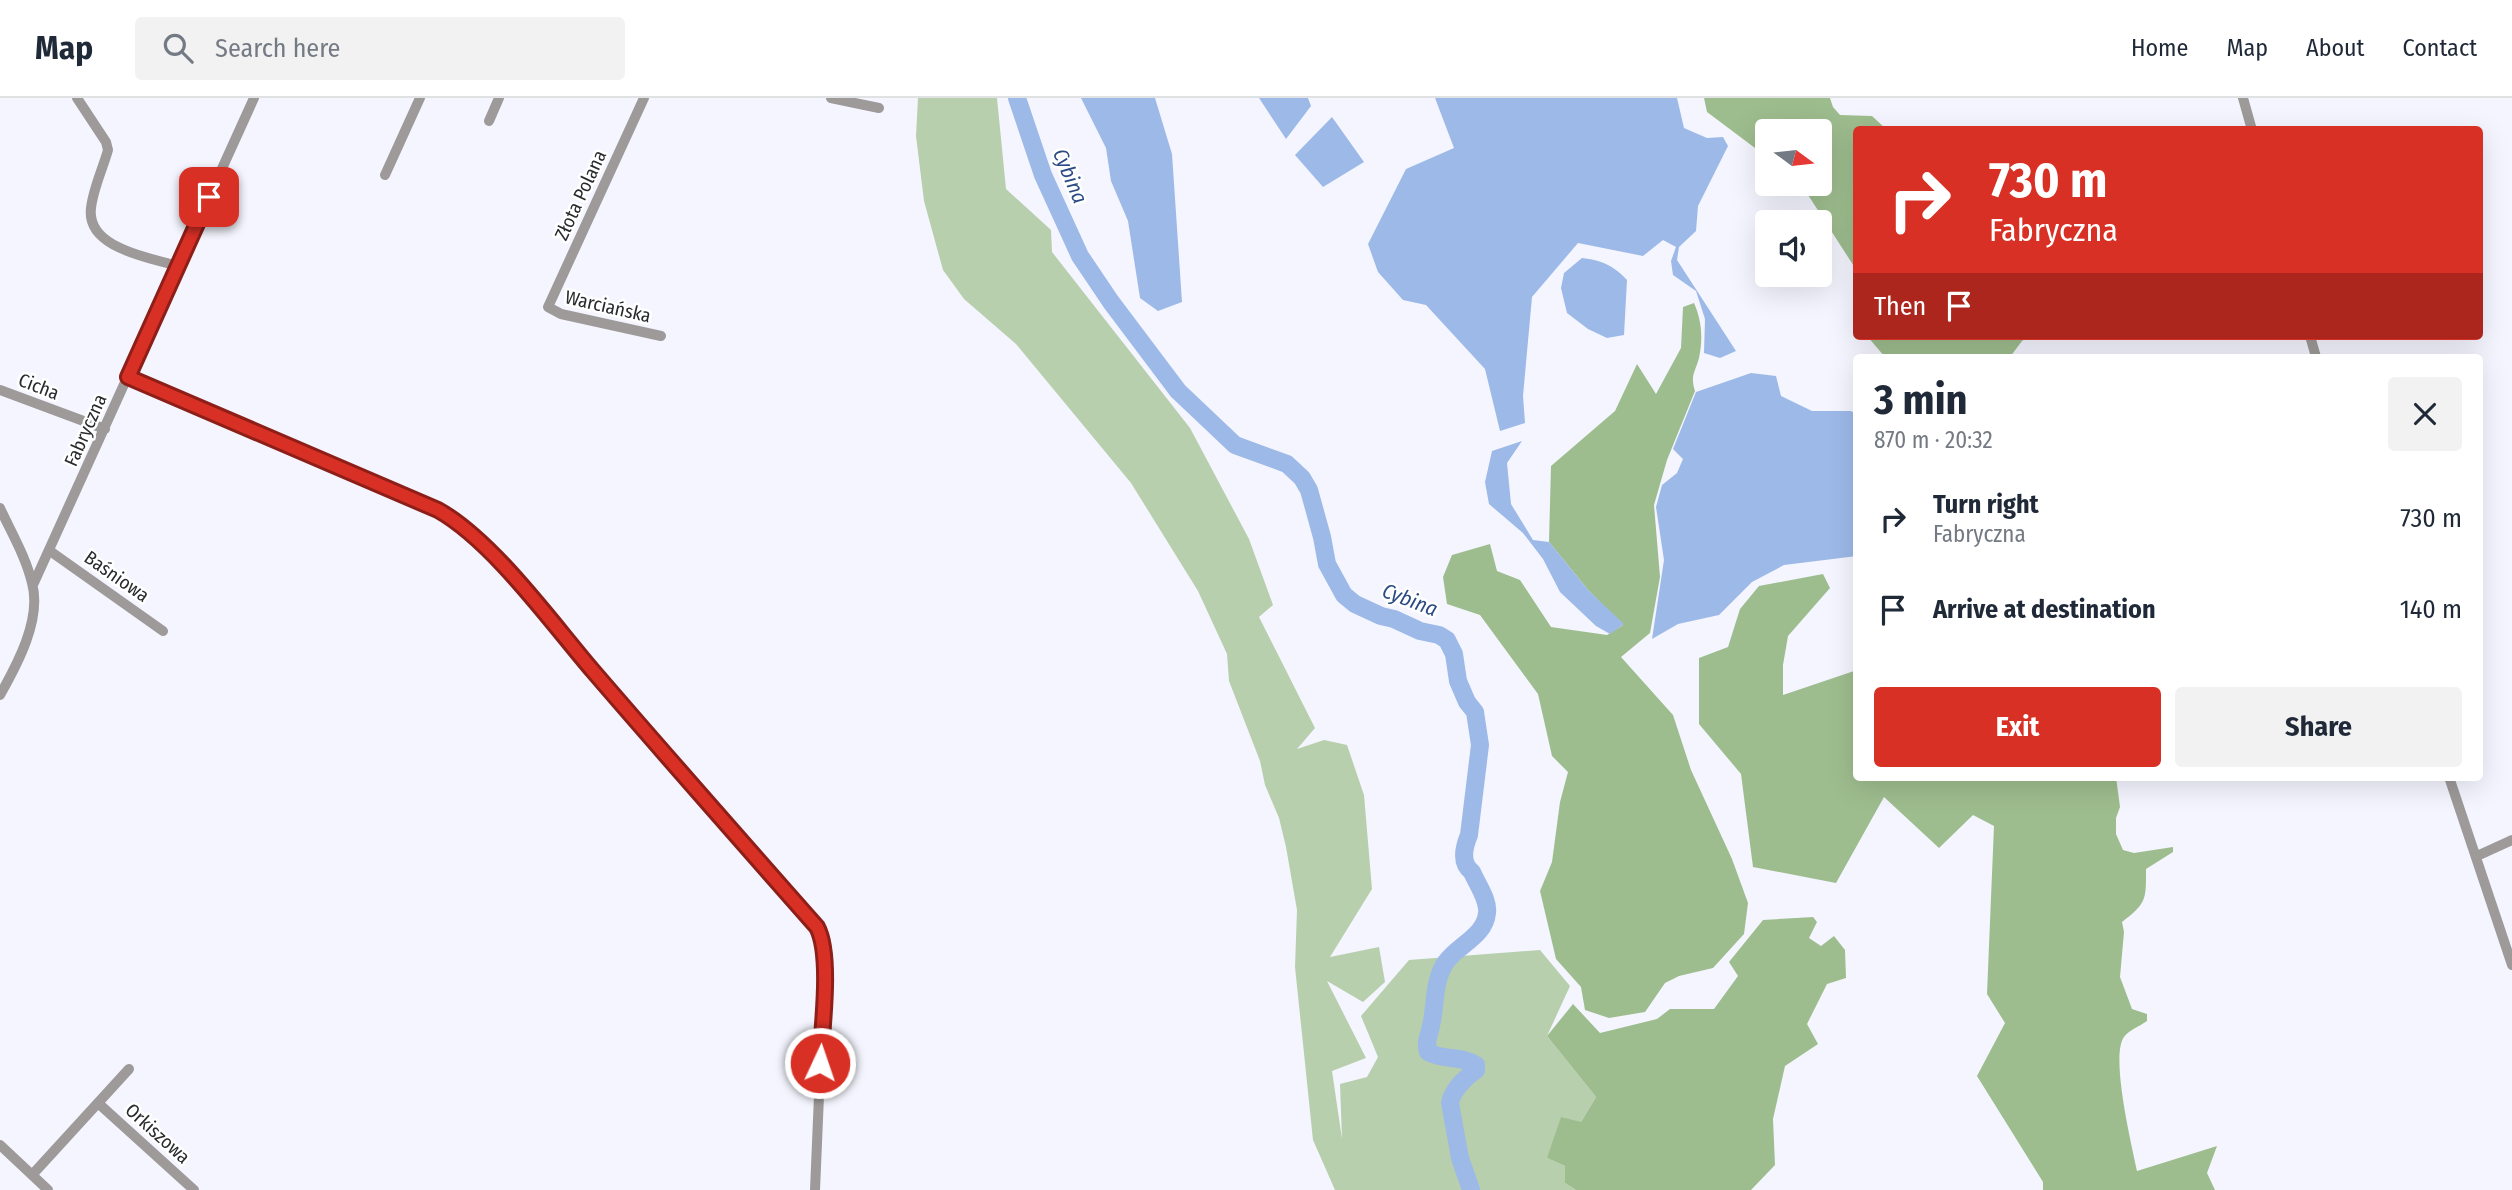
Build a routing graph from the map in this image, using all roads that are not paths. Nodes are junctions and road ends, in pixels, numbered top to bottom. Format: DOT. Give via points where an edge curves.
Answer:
graph roads {
  1 [pos="77,98"];
  2 [pos="254,98"];
  3 [pos="420,98"];
  4 [pos="499,98"];
  5 [pos="644,98"];
  6 [pos="831,98"];
  7 [pos="2243,98"];
  8 [pos="878,108"];
  9 [pos="489,121"];
  10 [pos="2251,126"];
  11 [pos="385,175"];
  12 [pos="177,266"];
  13 [pos="548,307"];
  14 [pos="662,336"];
  15 [pos="128,377"];
  16 [pos="0,390"];
  17 [pos="105,429"];
  18 [pos="0,508"];
  19 [pos="50,551"];
  20 [pos="33,585"];
  21 [pos="163,631"];
  22 [pos="0,695"];
  23 [pos="2450,781"];
  24 [pos="2512,840"];
  25 [pos="2477,856"];
  26 [pos="2512,965"];
  27 [pos="129,1069"];
  28 [pos="98,1102"];
  29 [pos="0,1145"];
  30 [pos="33,1175"];
  31 [pos="48,1190"];
  32 [pos="194,1190"];
  33 [pos="815,1190"];
  1 -- 12 [label="street" via="108,150 91,205 93,227 113,246"];
  2 -- 12 [label="street, Fabryczna"];
  3 -- 11 [label="street"];
  4 -- 9 [label="street"];
  5 -- 13 [label="street, Złota Polana"];
  6 -- 8 [label="street"];
  7 -- 10 [label="street"];
  12 -- 15 [label="street, Fabryczna"];
  13 -- 14 [label="street, Warciańska" via="561,314"];
  15 -- 17 [label="street, Fabryczna"];
  15 -- 33 [label="street" via="452,518 496,559 817,927 825,954"];
  16 -- 17 [label="street, Cicha"];
  17 -- 19 [label="street, Fabryczna"];
  18 -- 20 [label="street"];
  19 -- 20 [label="street, Fabryczna"];
  19 -- 21 [label="street, Baśniowa"];
  20 -- 22 [label="street" via="28,633"];
  23 -- 25 [label="street"];
  24 -- 25 [label="street"];
  25 -- 26 [label="street"];
  27 -- 28 [label="street, Orkiszowa"];
  28 -- 30 [label="street, Orkiszowa"];
  28 -- 32 [label="street, Orkiszowa"];
  29 -- 30 [label="street"];
  30 -- 31 [label="street"];
}
